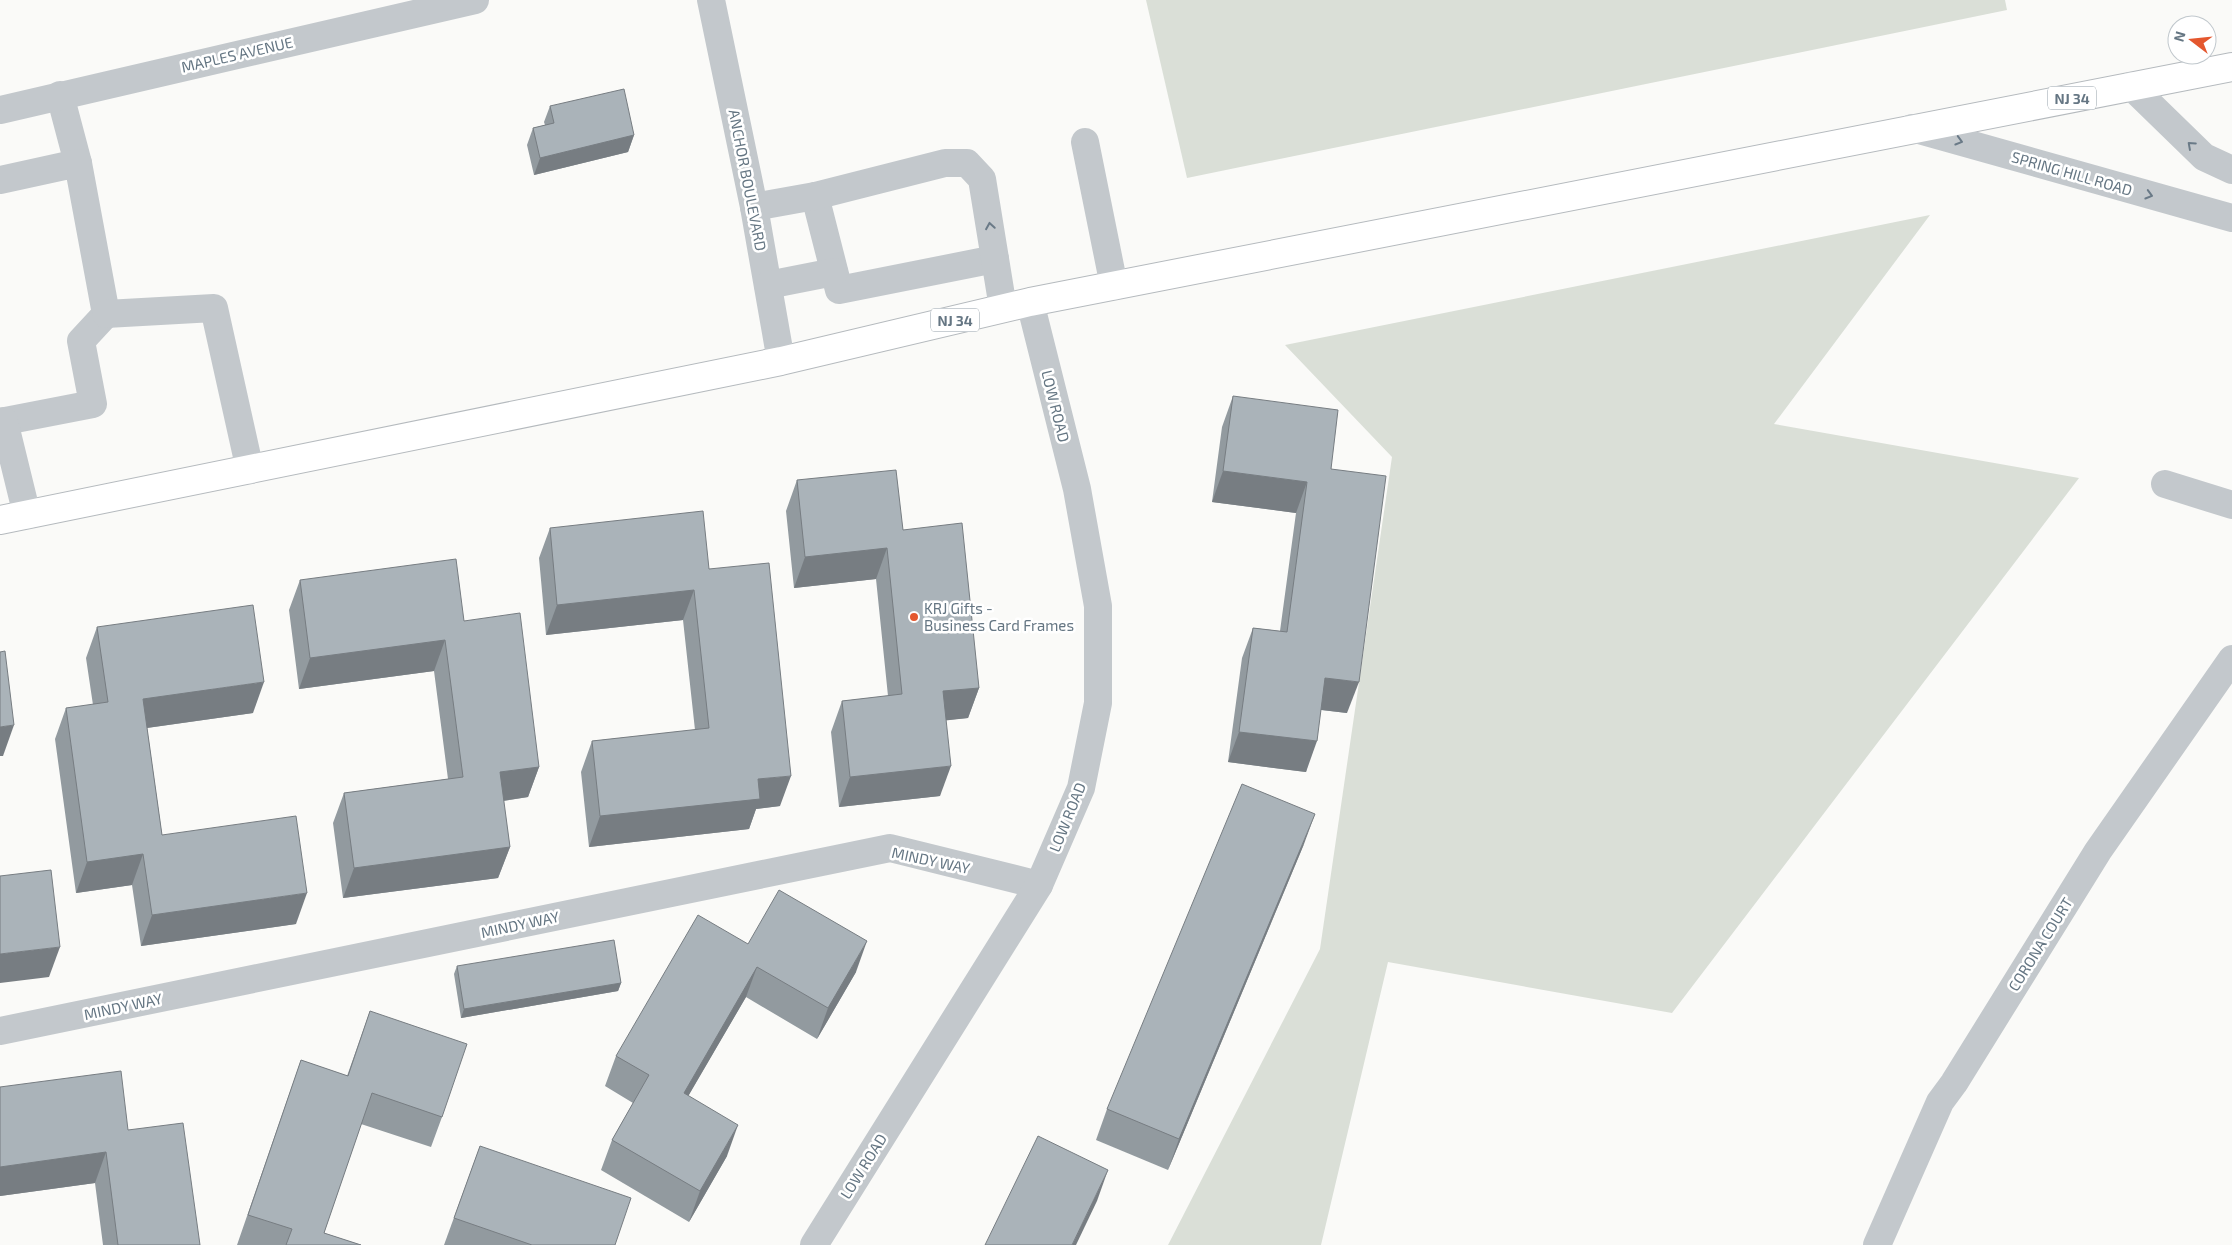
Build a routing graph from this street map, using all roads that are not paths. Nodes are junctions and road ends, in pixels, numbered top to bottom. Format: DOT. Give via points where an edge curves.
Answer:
graph roads {
  1 [pos="475,0"];
  2 [pos="711,0"];
  3 [pos="2232,67"];
  4 [pos="2130,86"];
  5 [pos="60,95"];
  6 [pos="0,110"];
  7 [pos="1912,128"];
  8 [pos="1085,142"];
  9 [pos="78,163"];
  10 [pos="2232,170"];
  11 [pos="0,180"];
  12 [pos="815,196"];
  13 [pos="754,207"];
  14 [pos="2232,218"];
  15 [pos="995,259"];
  16 [pos="834,272"];
  17 [pos="768,285"];
  18 [pos="1114,286"];
  19 [pos="1030,302"];
  20 [pos="1003,308"];
  21 [pos="106,314"];
  22 [pos="781,361"];
  23 [pos="2,421"];
  24 [pos="250,470"];
  25 [pos="2165,484"];
  26 [pos="2232,505"];
  27 [pos="27,515"];
  28 [pos="0,520"];
  29 [pos="2232,659"];
  30 [pos="1039,884"];
  31 [pos="0,1031"];
  32 [pos="814,1245"];
  33 [pos="1877,1245"];
  1 -- 5 [label="street, MAPLES AVENUE"];
  2 -- 13 [label="street, ANCHOR BOULEVARD"];
  3 -- 4 [label="main road, NJ 34"];
  4 -- 7 [label="main road, NJ 34"];
  10 -- 4 [label="street, one-way" via="2204,157"];
  5 -- 6 [label="street, MAPLES AVENUE"];
  5 -- 9 [label="street"];
  7 -- 14 [label="street, SPRING HILL ROAD, one-way"];
  7 -- 18 [label="main road, NJ 34"];
  8 -- 18 [label="street"];
  9 -- 11 [label="street"];
  9 -- 21 [label="street"];
  12 -- 13 [label="street"];
  15 -- 12 [label="street, one-way" via="982,179 967,163 945,163"];
  12 -- 16 [label="street"];
  13 -- 17 [label="street, ANCHOR BOULEVARD"];
  15 -- 16 [label="street" via="839,290"];
  15 -- 20 [label="street"];
  16 -- 17 [label="street"];
  17 -- 22 [label="street, ANCHOR BOULEVARD"];
  18 -- 19 [label="main road, NJ 34"];
  19 -- 20 [label="main road, NJ 34"];
  19 -- 30 [label="street, LOW ROAD" via="1077,488 1098,606 1098,703 1083,779"];
  20 -- 22 [label="main road, NJ 34"];
  21 -- 23 [label="street" via="80,341 93,404"];
  21 -- 24 [label="street" via="214,308"];
  22 -- 24 [label="main road, NJ 34"];
  23 -- 27 [label="street"];
  24 -- 27 [label="main road, NJ 34"];
  25 -- 26 [label="street"];
  27 -- 28 [label="main road, NJ 34"];
  29 -- 33 [label="street, CORONA COURT" via="2098,851 1940,1102"];
  30 -- 31 [label="street, MINDY WAY" via="890,848"];
  30 -- 32 [label="street, LOW ROAD"];
}
